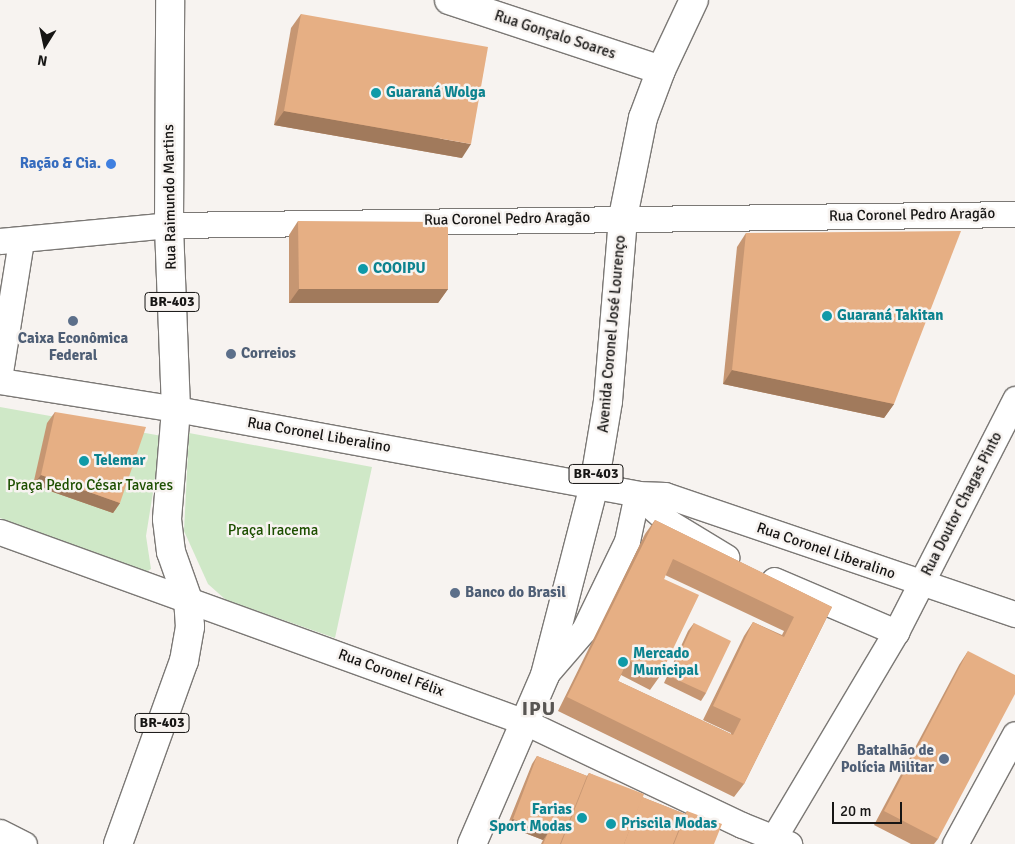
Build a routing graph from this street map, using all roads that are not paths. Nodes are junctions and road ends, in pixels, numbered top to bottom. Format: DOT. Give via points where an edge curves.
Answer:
graph roads {
  1 [pos="170,0"];
  2 [pos="449,0"];
  3 [pos="694,0"];
  4 [pos="661,70"];
  5 [pos="1015,214"];
  6 [pos="623,217"];
  7 [pos="169,225"];
  8 [pos="10,241"];
  9 [pos="0,372"];
  10 [pos="0,381"];
  11 [pos="1015,399"];
  12 [pos="176,409"];
  13 [pos="594,485"];
  14 [pos="637,494"];
  15 [pos="0,532"];
  16 [pos="922,583"];
  17 [pos="188,600"];
  18 [pos="1015,614"];
  19 [pos="896,632"];
  20 [pos="545,675"];
  21 [pos="525,722"];
  22 [pos="1015,734"];
  23 [pos="0,832"];
  24 [pos="738,834"];
  25 [pos="777,843"];
  26 [pos="24,844"];
  27 [pos="118,844"];
  28 [pos="472,844"];
  29 [pos="955,844"];
  1 -- 7 [label="main road, Rua Raimundo Martins / BR-403"];
  2 -- 4 [label="main road, Rua Gonçalo Soares"];
  3 -- 4 [label="main road, Avenida Coronel José Lourenço / BR-403"];
  4 -- 6 [label="main road, Avenida Coronel José Lourenço / BR-403" via="642,118"];
  5 -- 6 [label="street, Rua Coronel Pedro Aragão"];
  6 -- 7 [label="street, Rua Coronel Pedro Aragão"];
  6 -- 13 [label="main road, Avenida Coronel José Lourenço / BR-403" via="608,401"];
  7 -- 8 [label="street, Rua Coronel Pedro Aragão"];
  7 -- 12 [label="main road, Rua Raimundo Martins / BR-403"];
  8 -- 9 [label="street"];
  10 -- 12 [label="street, Rua Coronel Liberalino"];
  11 -- 16 [label="street, Rua Doutor Chagas Pinto"];
  12 -- 13 [label="street, Rua Coronel Liberalino"];
  12 -- 17 [label="main road, Rua Raimundo Martins / BR-403" via="166,520 171,552"];
  13 -- 14 [label="street, Rua Coronel Liberalino"];
  13 -- 20 [label="main road, Avenida Coronel José Lourenço / BR-403"];
  14 -- 16 [label="street, Rua Coronel Liberalino" via="665,495"];
  14 -- 19 [label="street, Rua Coronel Liberalino" via="670,523 708,548"];
  14 -- 20 [label="street, Avenida Coronel José Lourenço" via="627,541 584,630"];
  15 -- 17 [label="street, Rua Coronel Félix"];
  16 -- 18 [label="street, Rua Coronel Liberalino"];
  16 -- 19 [label="street, Rua Doutor Chagas Pinto"];
  17 -- 21 [label="street, Rua Coronel Félix"];
  17 -- 27 [label="main road, BR-403" via="190,627 184,661"];
  19 -- 25 [label="street, Rua Doutor Chagas Pinto"];
  20 -- 21 [label="main road, Avenida Coronel José Lourenço / BR-403"];
  21 -- 24 [label="street, Rua Coronel Félix"];
  21 -- 28 [label="main road, BR-403"];
  22 -- 29 [label="street"];
  23 -- 26 [label="street"];
  24 -- 25 [label="street, Rua Coronel Félix"];
}
